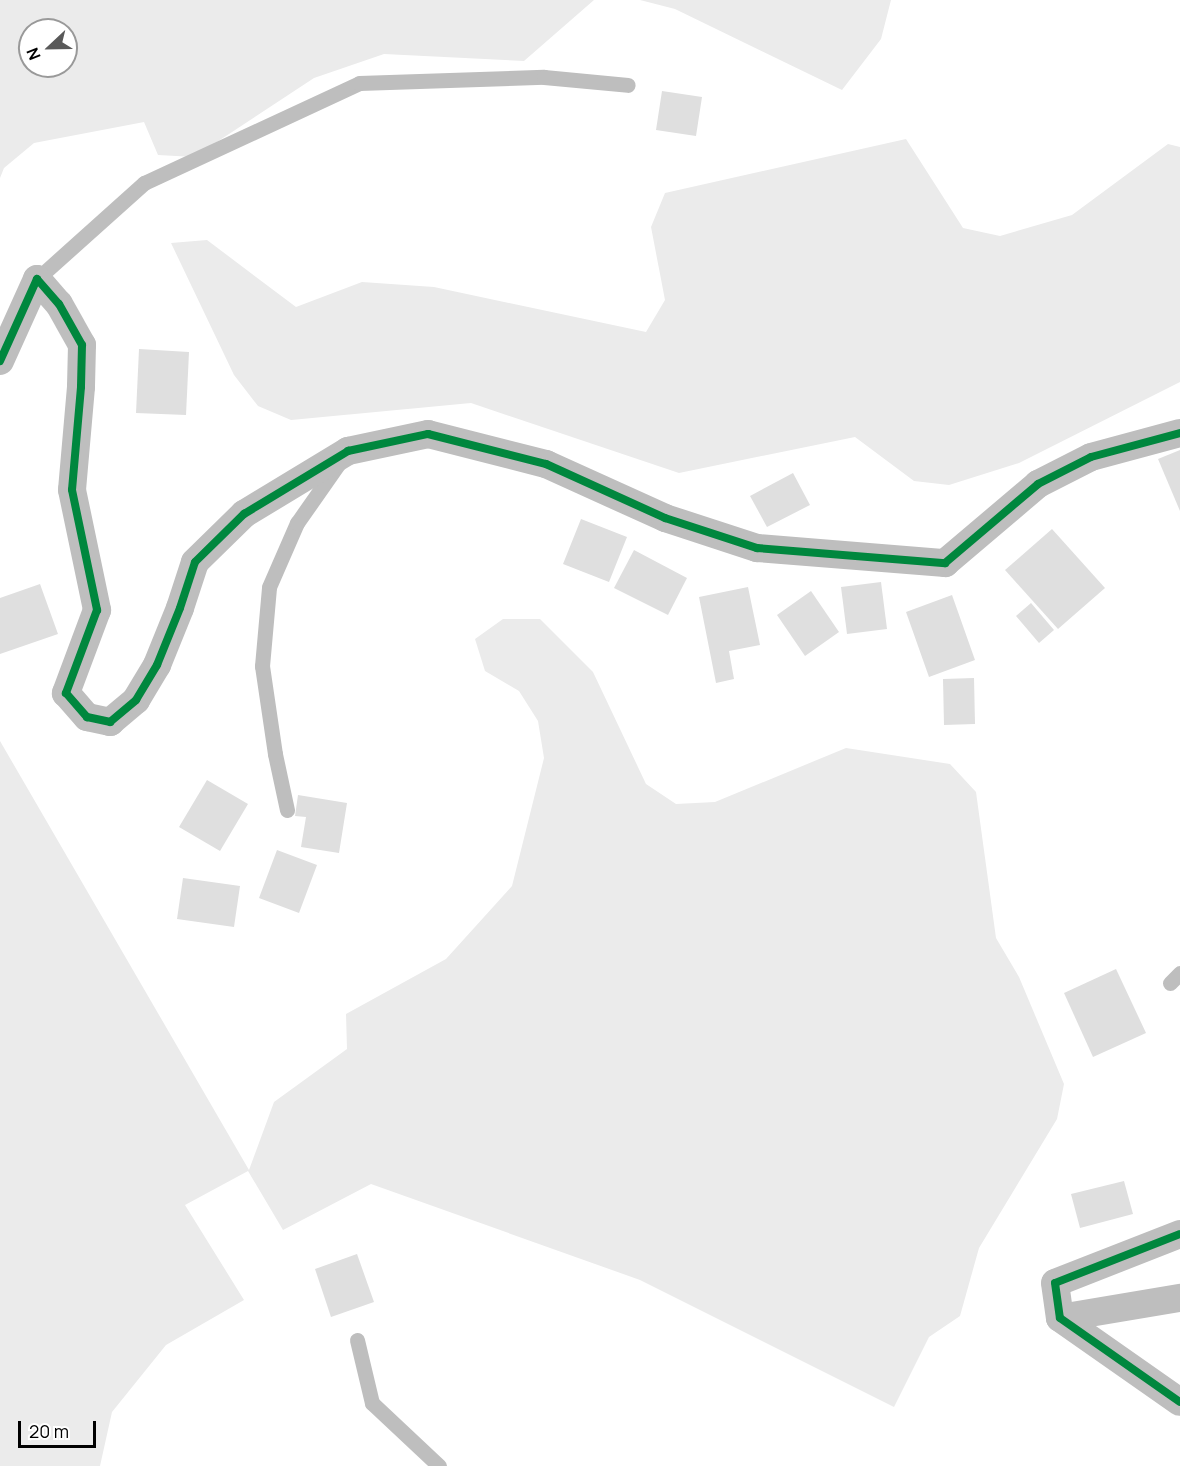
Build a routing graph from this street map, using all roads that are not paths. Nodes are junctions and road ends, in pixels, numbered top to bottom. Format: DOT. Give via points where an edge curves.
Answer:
graph roads {
  1 [pos="628,85"];
  2 [pos="37,279"];
  3 [pos="0,361"];
  4 [pos="1180,433"];
  5 [pos="348,451"];
  6 [pos="287,810"];
  7 [pos="1180,1234"];
  8 [pos="1180,1298"];
  9 [pos="1060,1318"];
  10 [pos="357,1340"];
  11 [pos="1180,1402"];
  12 [pos="439,1466"];
  1 -- 2 [label="lane" via="544,77 359,83 144,183"];
  2 -- 3 [label="street"];
  2 -- 5 [label="street" via="59,304 82,345 72,490 97,610 66,693 87,717 110,722 136,700 157,666 195,562 244,514"];
  4 -- 5 [label="street" via="1090,457 1038,484 945,563 757,548 665,518 546,464 428,434"];
  5 -- 6 [label="lane" via="297,523 269,587 262,666"];
  7 -- 9 [label="street" via="1054,1283"];
  8 -- 9 [label="street"];
  9 -- 11 [label="street"];
  10 -- 12 [label="lane" via="372,1403"];
}
